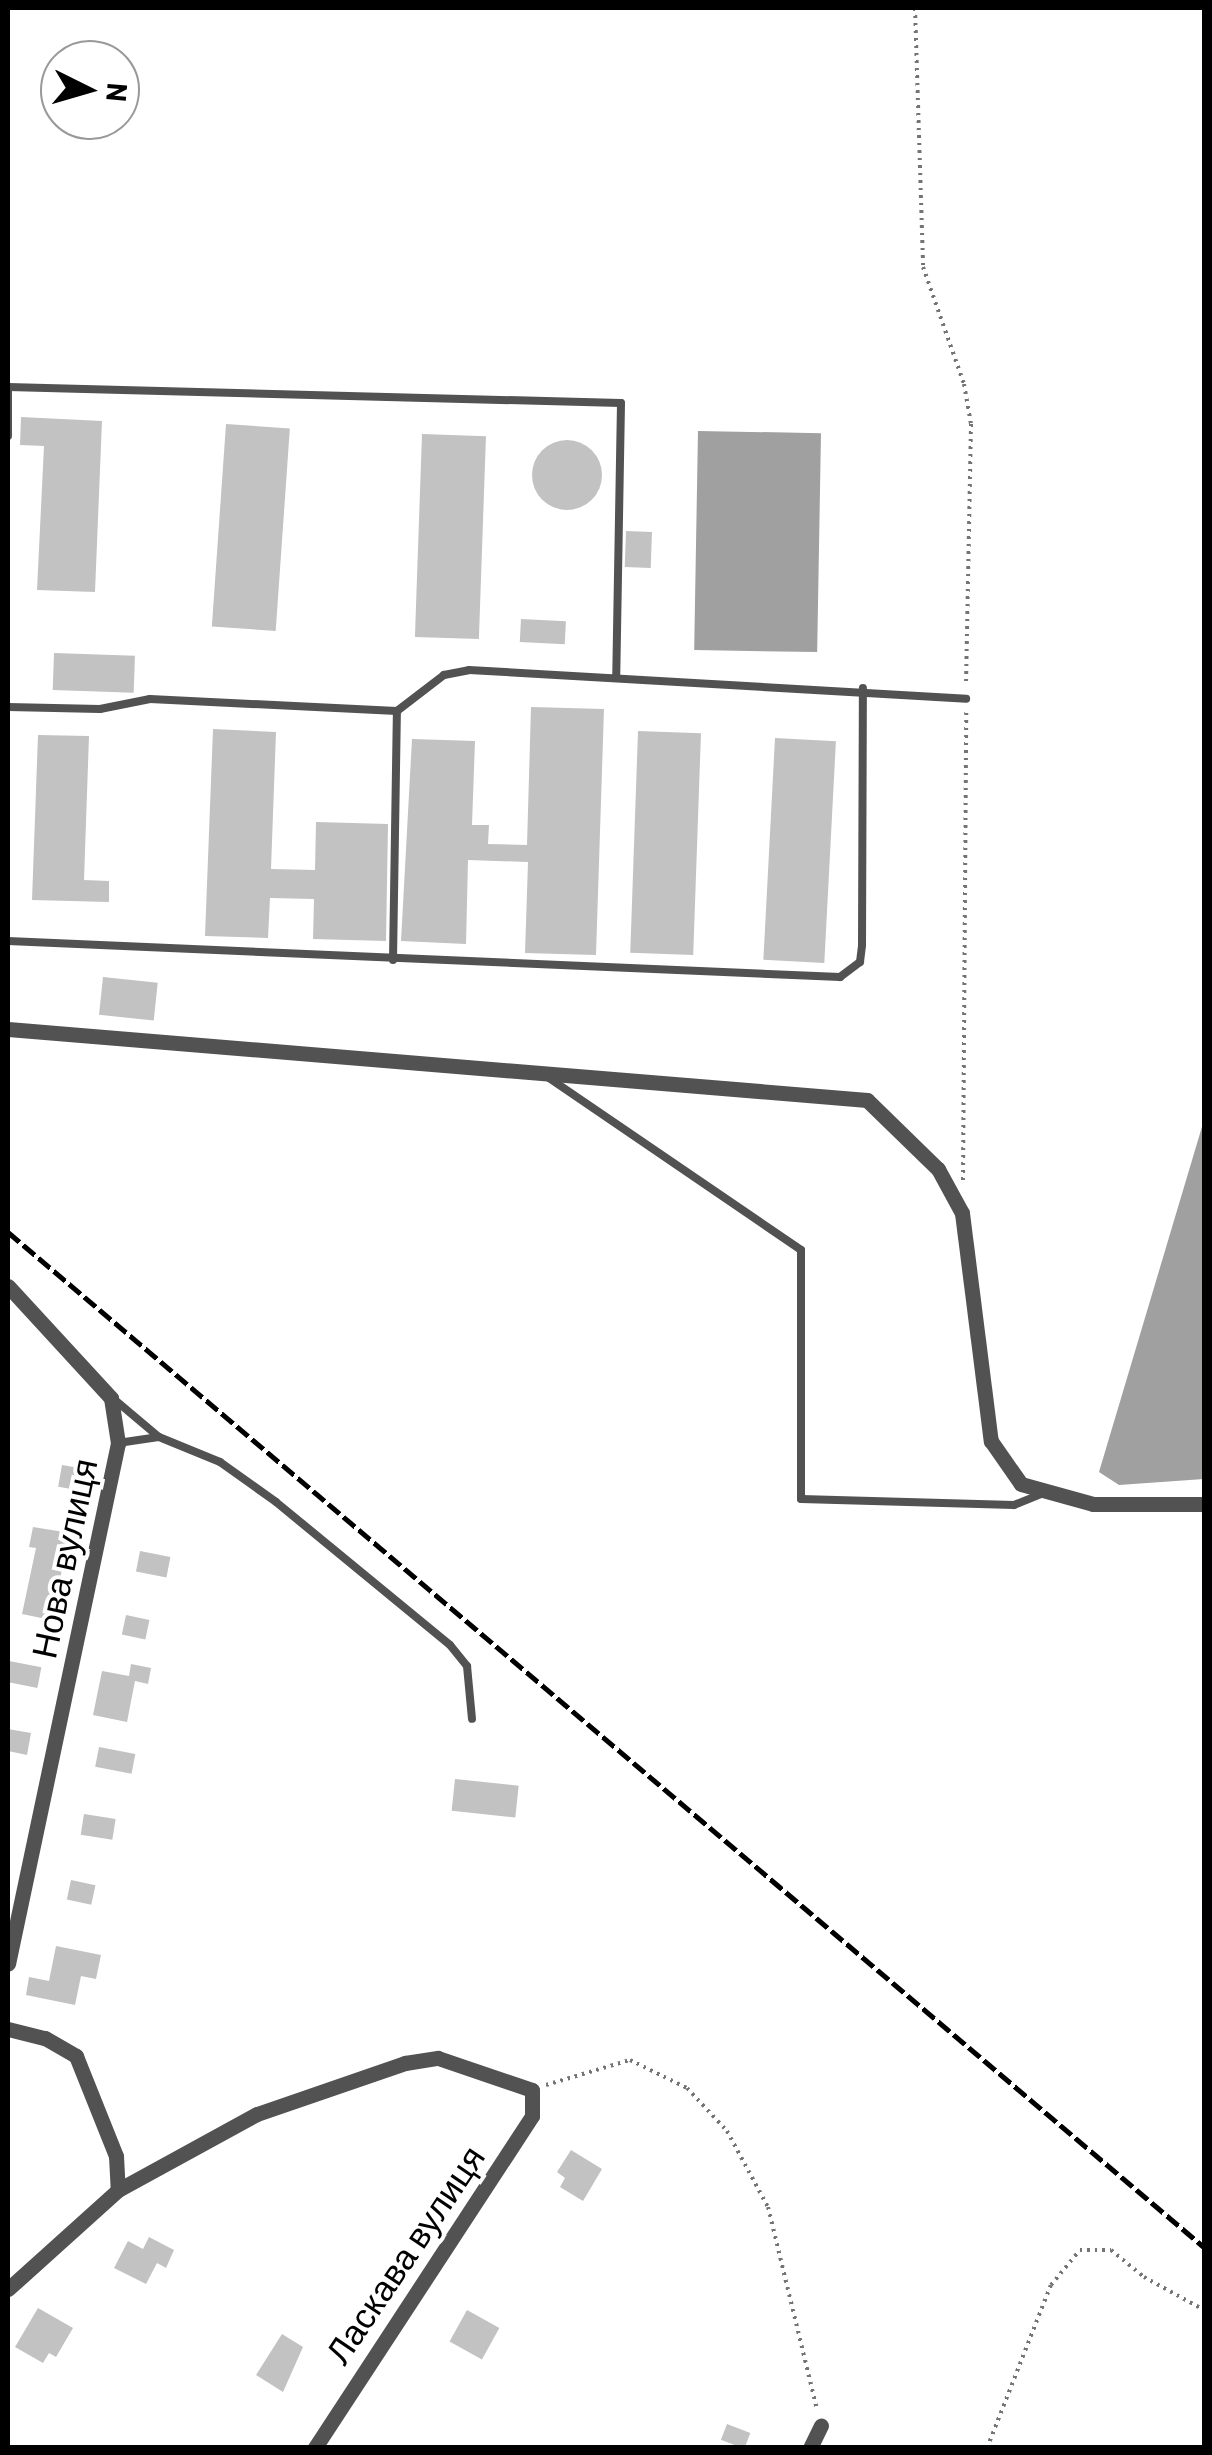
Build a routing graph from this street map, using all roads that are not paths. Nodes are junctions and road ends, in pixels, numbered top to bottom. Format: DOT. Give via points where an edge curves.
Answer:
graph roads {
  1 [pos="8,436"];
  2 [pos="616,677"];
  3 [pos="863,688"];
  4 [pos="966,699"];
  5 [pos="8,706"];
  6 [pos="397,711"];
  7 [pos="8,941"];
  8 [pos="393,960"];
  9 [pos="8,1029"];
  10 [pos="542,1073"];
  11 [pos="8,1286"];
  12 [pos="111,1398"];
  13 [pos="158,1437"];
  14 [pos="118,1442"];
  15 [pos="1047,1492"];
  16 [pos="1204,1504"];
  17 [pos="472,1719"];
  18 [pos="8,1964"];
  19 [pos="8,2029"];
  20 [pos="118,2190"];
  21 [pos="8,2288"];
  22 [pos="821,2425"];
  23 [pos="315,2448"];
  24 [pos="810,2448"];
  1 -- 2 [label="lane" via="8,386 621,403"];
  2 -- 3 [label="lane"];
  2 -- 6 [label="lane" via="469,670 444,675"];
  3 -- 4 [label="lane"];
  3 -- 8 [label="lane" via="862,945 852,972 840,977"];
  5 -- 6 [label="lane" via="100,709 150,699"];
  6 -- 8 [label="lane"];
  7 -- 8 [label="lane"];
  9 -- 10 [label="street"];
  10 -- 15 [label="street" via="867,1100 938,1169 962,1213 992,1441 1021,1484"];
  10 -- 15 [label="lane" via="802,1250 801,1499 1014,1505"];
  11 -- 12 [label="street"];
  12 -- 13 [label="lane"];
  12 -- 14 [label="street, Нова вулиця"];
  13 -- 14 [label="lane"];
  13 -- 17 [label="lane" via="220,1462 450,1645 467,1666"];
  14 -- 18 [label="street, Нова вулиця"];
  15 -- 16 [label="street" via="1093,1504"];
  19 -- 20 [label="street" via="76,2056 116,2156"];
  20 -- 21 [label="street"];
  20 -- 23 [label="street, Ласкава вулиця" via="257,2114 405,2063 438,2058 532,2090 532,2116"];
  22 -- 24 [label="street"];
}
